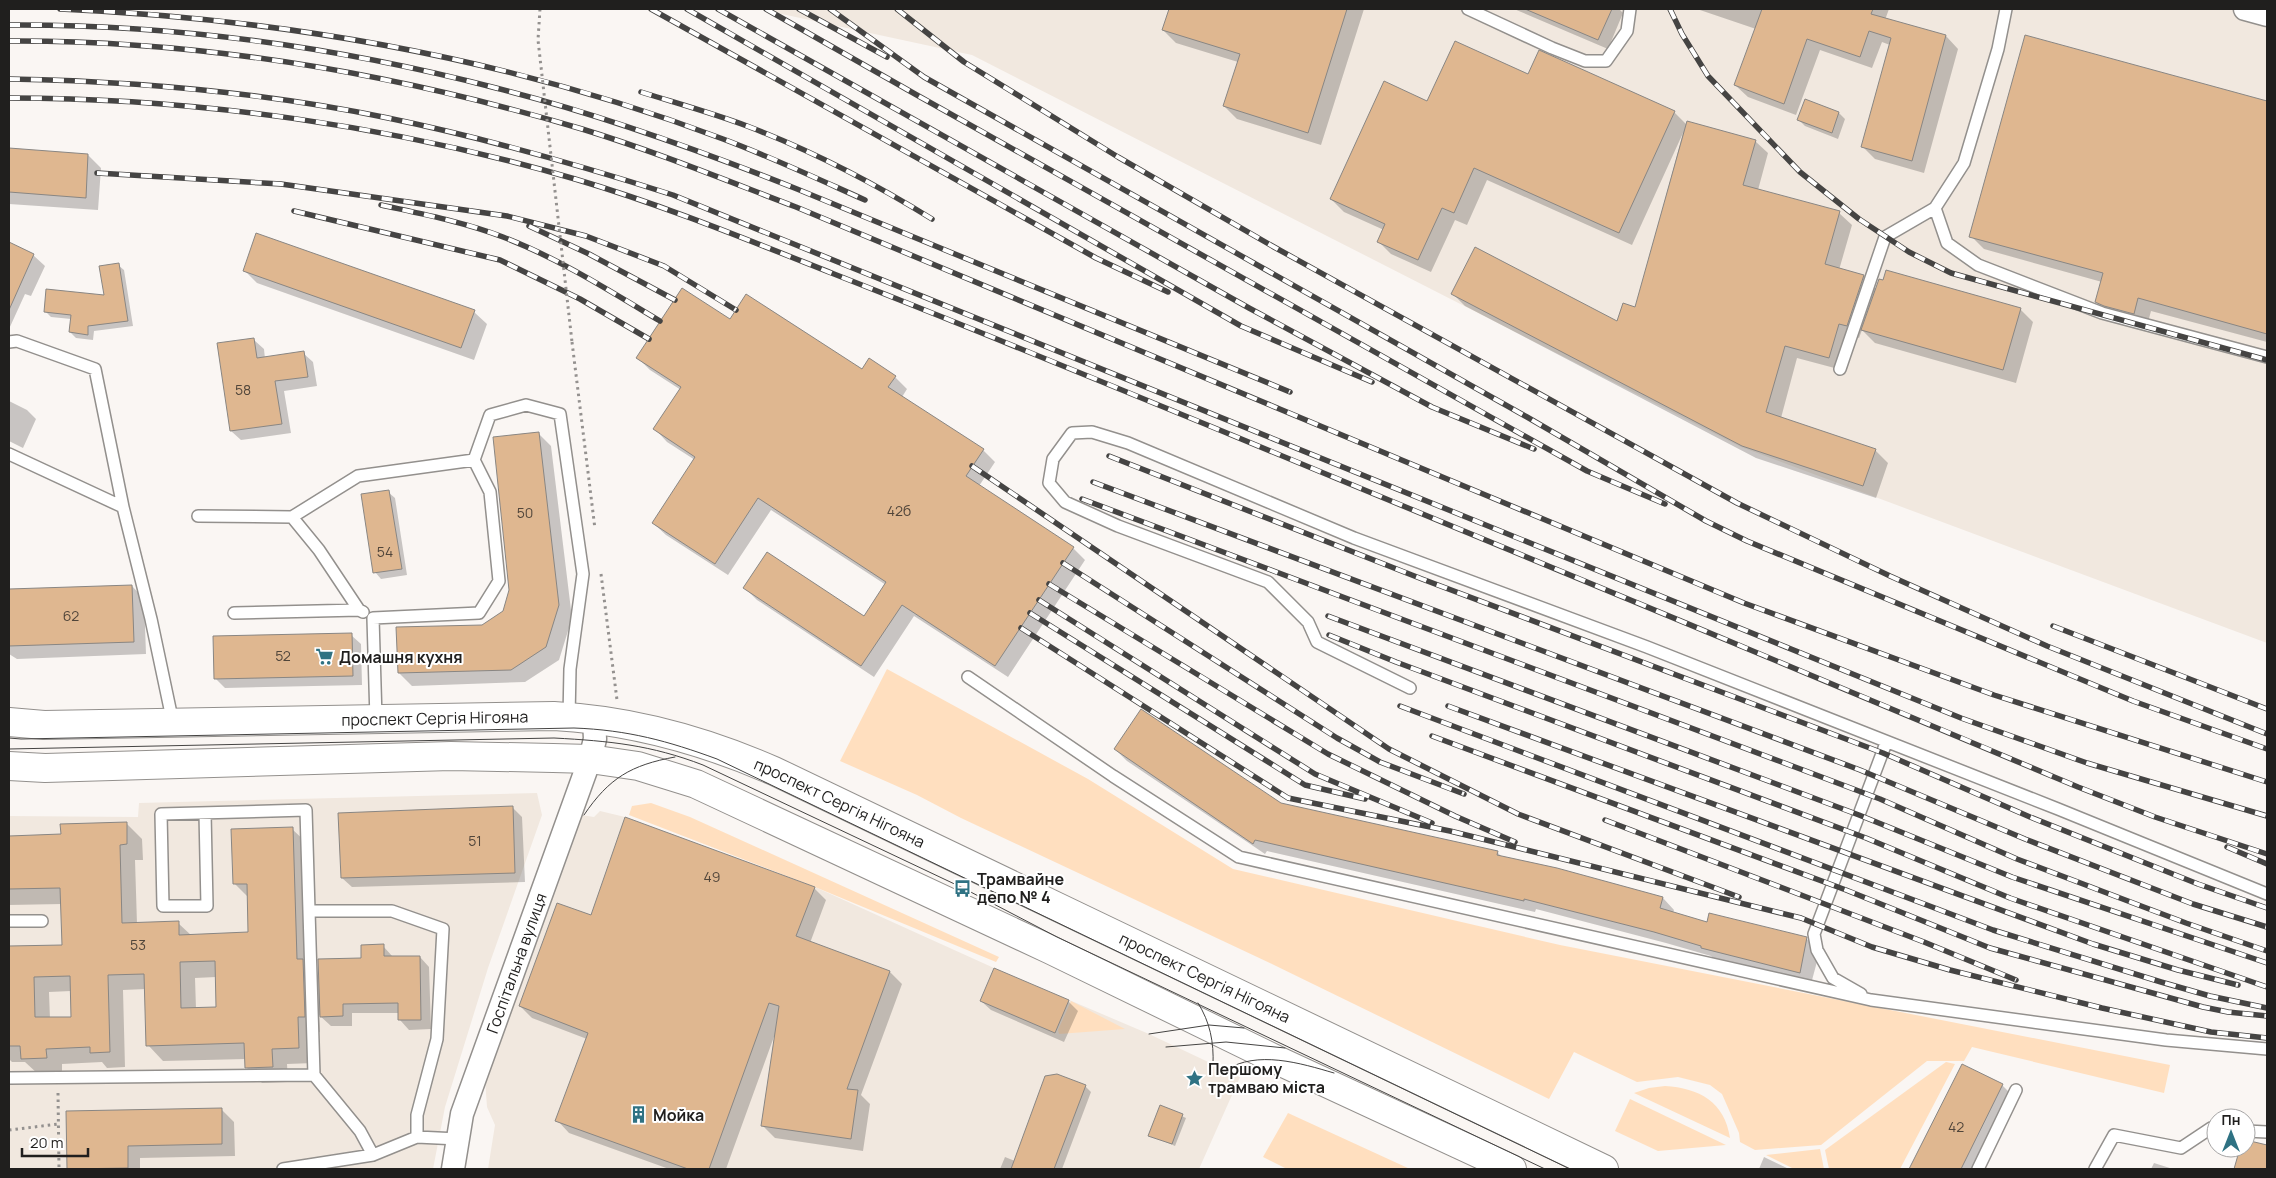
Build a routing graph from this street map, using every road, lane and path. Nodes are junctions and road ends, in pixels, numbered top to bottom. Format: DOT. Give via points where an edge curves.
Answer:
graph roads {
  1 [pos="540,9"];
  2 [pos="1468,9"];
  3 [pos="1630,9"];
  4 [pos="2006,9"];
  5 [pos="2245,9"];
  6 [pos="2267,16"];
  7 [pos="1935,208"];
  8 [pos="9,342"];
  9 [pos="572,342"];
  10 [pos="2267,357"];
  11 [pos="1840,369"];
  12 [pos="9,454"];
  13 [pos="474,460"];
  14 [pos="123,507"];
  15 [pos="198,516"];
  16 [pos="292,517"];
  17 [pos="359,610"];
  18 [pos="234,613"];
  19 [pos="373,618"];
  20 [pos="968,677"];
  21 [pos="1410,688"];
  22 [pos="582,718"];
  23 [pos="376,719"];
  24 [pos="9,722"];
  25 [pos="173,723"];
  26 [pos="1886,743"];
  27 [pos="590,759"];
  28 [pos="9,766"];
  29 [pos="206,813"];
  30 [pos="2267,894"];
  31 [pos="309,911"];
  32 [pos="42,920"];
  33 [pos="9,921"];
  34 [pos="1871,1000"];
  35 [pos="2267,1049"];
  36 [pos="314,1075"];
  37 [pos="58,1077"];
  38 [pos="9,1078"];
  39 [pos="2016,1090"];
  40 [pos="59,1124"];
  41 [pos="9,1130"];
  42 [pos="2206,1131"];
  43 [pos="416,1137"];
  44 [pos="458,1139"];
  45 [pos="374,1155"];
  46 [pos="1483,1163"];
  47 [pos="59,1169"];
  48 [pos="284,1169"];
  49 [pos="453,1169"];
  50 [pos="1512,1169"];
  51 [pos="1604,1169"];
  52 [pos="1978,1169"];
  53 [pos="2095,1169"];
  1 -- 9 [label="path, bridge" via="538,40"];
  2 -- 3 [label="lane" via="1585,61 1606,61 1627,31"];
  4 -- 7 [label="lane" via="1998,49 1964,164"];
  5 -- 6 [label="street"];
  7 -- 10 [label="lane" via="1947,243 1978,265 2102,313"];
  7 -- 11 [label="lane" via="1885,237"];
  8 -- 14 [label="lane" via="17,341 95,369"];
  12 -- 14 [label="lane"];
  13 -- 16 [label="lane" via="358,476"];
  13 -- 19 [label="lane" via="490,492 499,581 479,613"];
  13 -- 22 [label="lane" via="490,415 526,405 560,414 583,574 570,669"];
  14 -- 25 [label="lane" via="152,619"];
  15 -- 16 [label="lane"];
  16 -- 17 [label="lane" via="319,550"];
  17 -- 18 [label="lane"];
  17 -- 19 [label="lane"];
  19 -- 23 [label="lane"];
  20 -- 34 [label="lane" via="1239,857"];
  21 -- 26 [label="lane" via="1317,642 1308,622 1268,582 1118,526 1065,502 1049,483 1053,459 1072,433 1092,432 1128,443 1354,538 1638,644"];
  22 -- 23 [label="highway, проспект Сергія Нігояна"];
  22 -- 27 [label="street, Госпітальна вулиця" via="595,740"];
  22 -- 51 [label="highway, проспект Сергія Нігояна" via="658,730 700,742 774,771"];
  23 -- 25 [label="highway, проспект Сергія Нігояна"];
  24 -- 25 [label="highway, проспект Сергія Нігояна" via="44,725"];
  26 -- 30 [label="lane"];
  26 -- 34 [label="lane" via="1814,934 1817,950 1833,978"];
  27 -- 28 [label="highway" via="451,756 45,768"];
  27 -- 44 [label="street, Госпітальна вулиця" via="462,1114"];
  27 -- 46 [label="highway" via="638,766 696,784 1069,958"];
  29 -- 29 [label="lane" via="161,814 163,906 207,906"];
  29 -- 31 [label="lane" via="306,810"];
  31 -- 36 [label="lane"];
  31 -- 43 [label="lane" via="392,911 443,929 437,1039 417,1115"];
  32 -- 33 [label="lane"];
  34 -- 35 [label="lane" via="2166,1040"];
  36 -- 37 [label="lane"];
  36 -- 45 [label="lane" via="360,1131"];
  37 -- 38 [label="lane"];
  37 -- 40 [label="path"];
  39 -- 52 [label="lane"];
  40 -- 41 [label="path"];
  40 -- 47 [label="path"];
  42 -- 53 [label="lane" via="2181,1148 2114,1135"];
  43 -- 44 [label="lane"];
  43 -- 45 [label="lane"];
  44 -- 49 [label="street, Госпітальна вулиця"];
  45 -- 48 [label="lane"];
  46 -- 50 [label="highway"];
}
